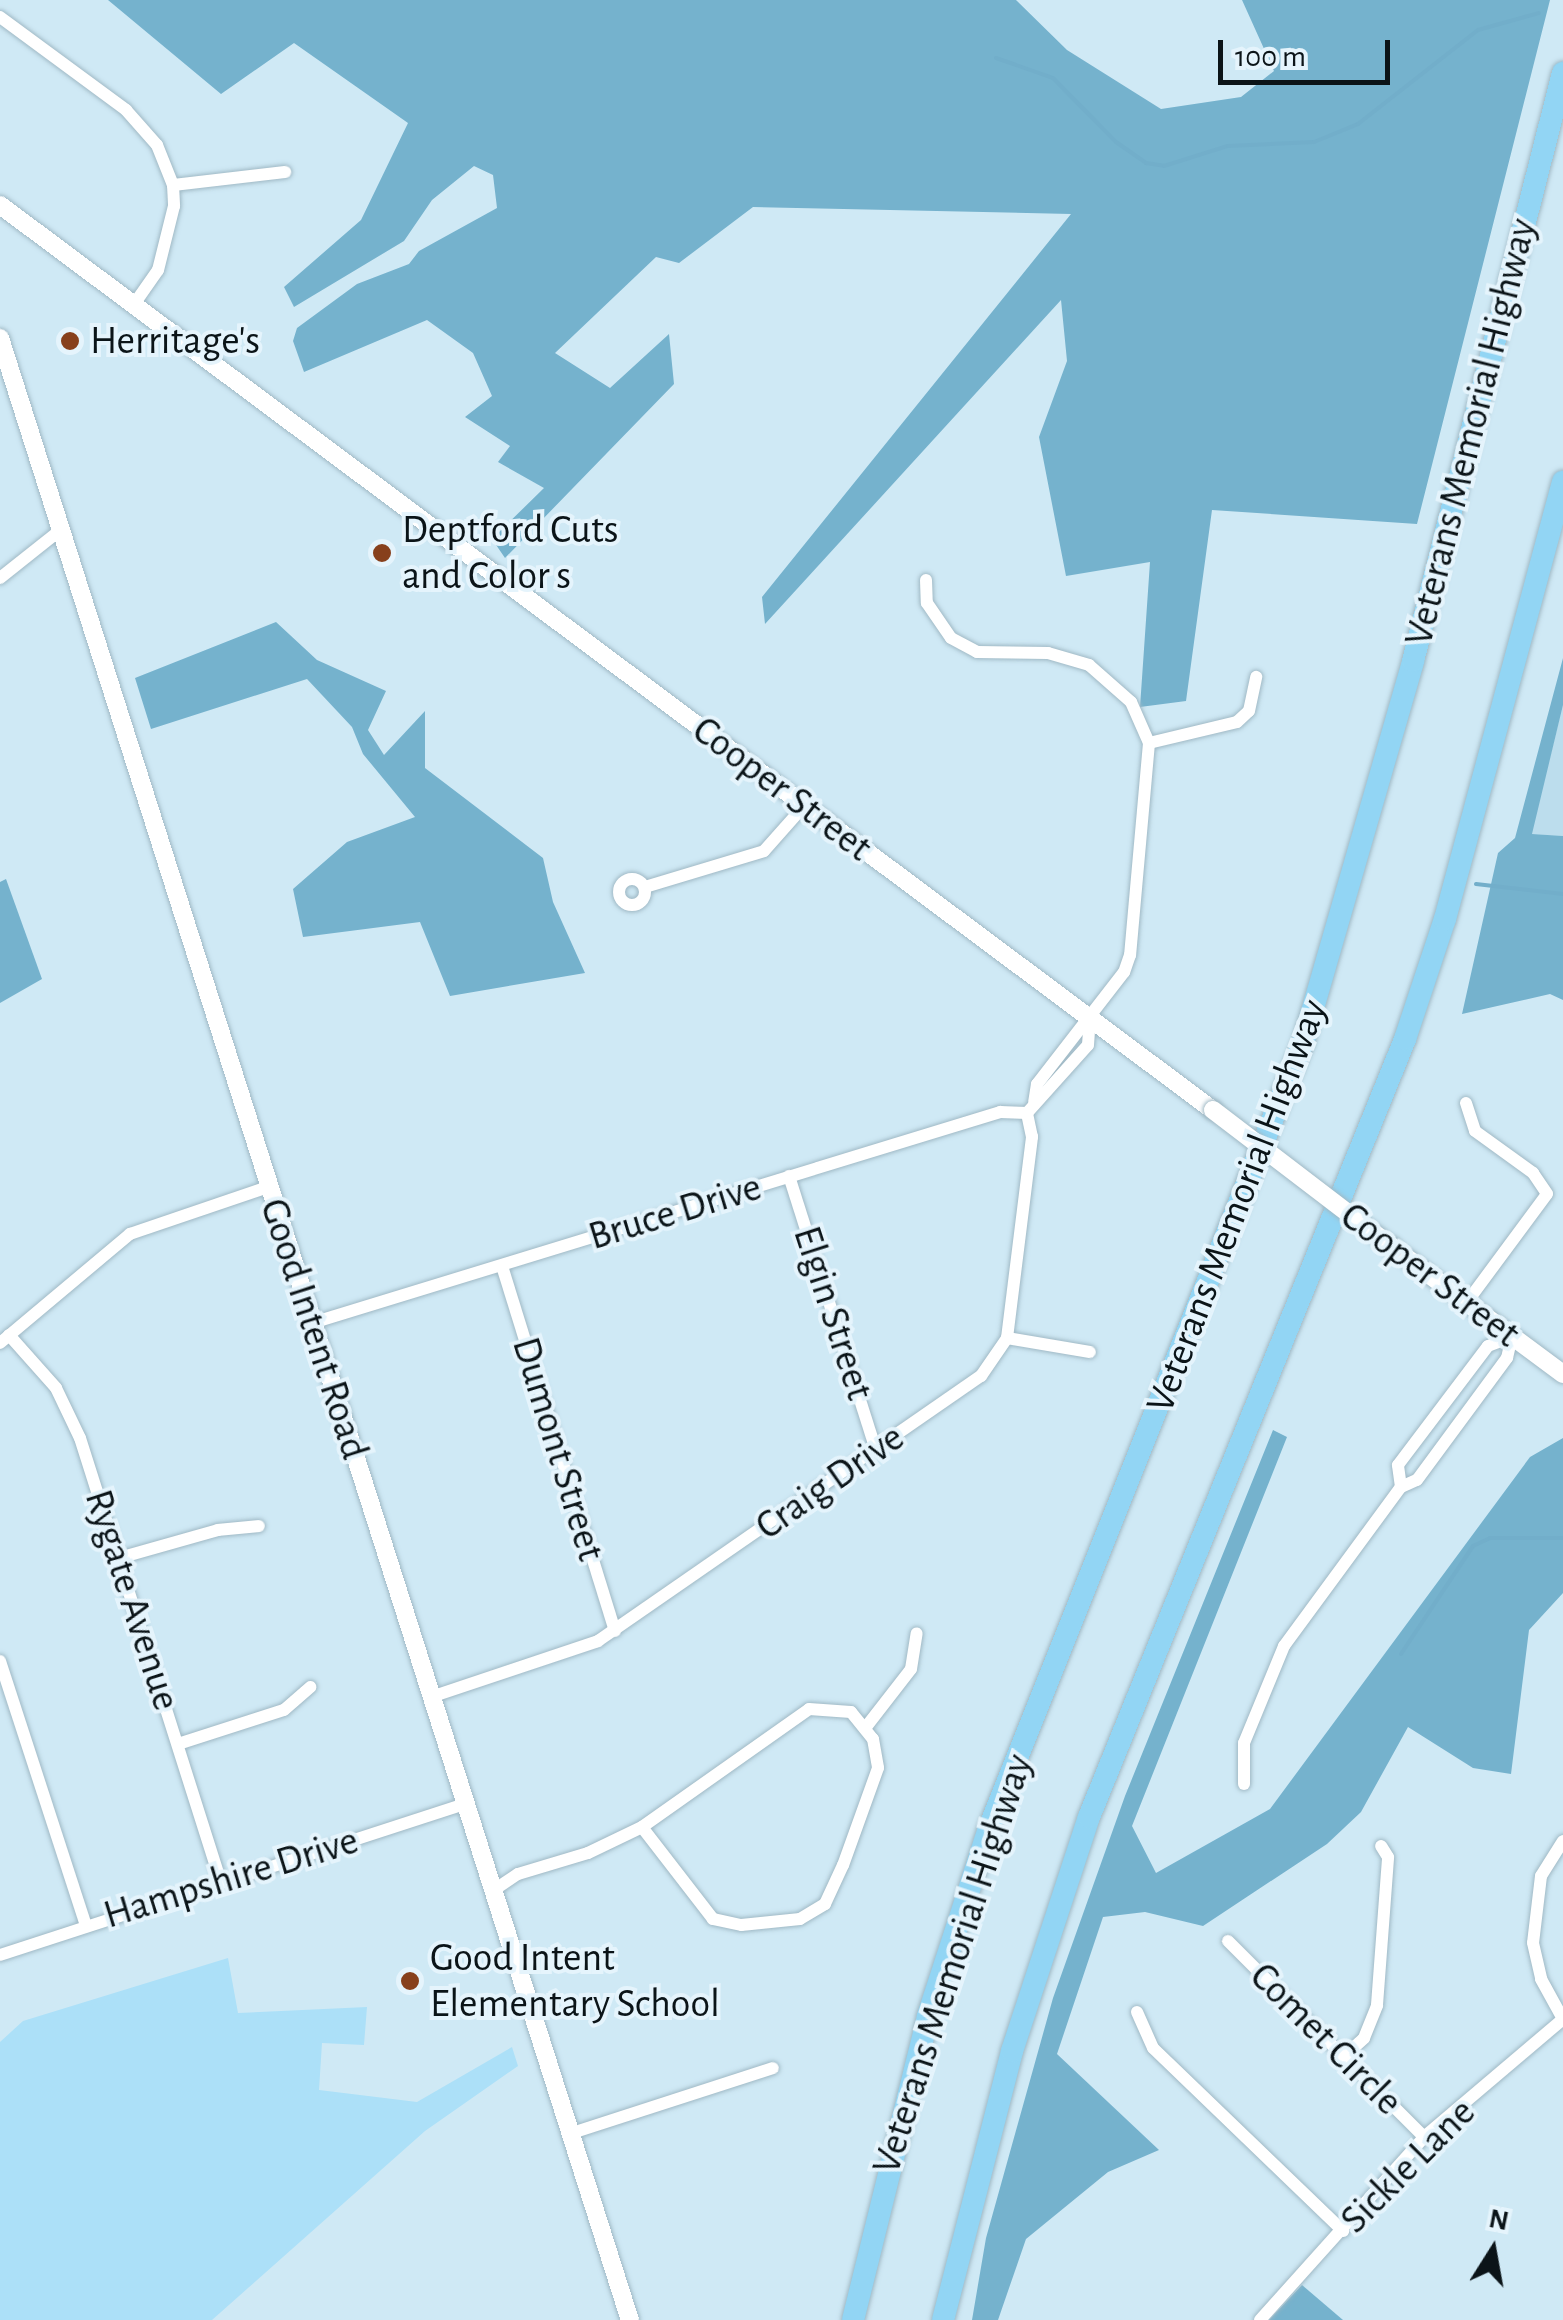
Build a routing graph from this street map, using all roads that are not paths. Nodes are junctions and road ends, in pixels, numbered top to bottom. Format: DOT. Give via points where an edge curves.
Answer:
graph roads {
  1 [pos="0,17"];
  2 [pos="1563,73"];
  3 [pos="285,172"];
  4 [pos="174,185"];
  5 [pos="0,205"];
  6 [pos="135,303"];
  7 [pos="0,338"];
  8 [pos="1563,482"];
  9 [pos="59,531"];
  10 [pos="0,578"];
  11 [pos="926,580"];
  12 [pos="1256,677"];
  13 [pos="1149,743"];
  14 [pos="804,806"];
  15 [pos="645,888"];
  16 [pos="1090,1017"];
  17 [pos="1466,1102"];
  18 [pos="1030,1108"];
  19 [pos="789,1176"];
  20 [pos="268,1187"];
  21 [pos="502,1266"];
  22 [pos="1468,1302"];
  23 [pos="312,1323"];
  24 [pos="1512,1337"];
  25 [pos="1007,1338"];
  26 [pos="4,1339"];
  27 [pos="1090,1352"];
  28 [pos="1563,1374"];
  29 [pos="876,1450"];
  30 [pos="1401,1486"];
  31 [pos="259,1526"];
  32 [pos="119,1558"];
  33 [pos="615,1631"];
  34 [pos="917,1632"];
  35 [pos="0,1661"];
  36 [pos="310,1688"];
  37 [pos="431,1697"];
  38 [pos="866,1727"];
  39 [pos="178,1744"];
  40 [pos="1244,1784"];
  41 [pos="463,1805"];
  42 [pos="642,1828"];
  43 [pos="1563,1841"];
  44 [pos="1381,1846"];
  45 [pos="221,1883"];
  46 [pos="492,1892"];
  47 [pos="86,1923"];
  48 [pos="1228,1941"];
  49 [pos="0,1956"];
  50 [pos="1137,2012"];
  51 [pos="1563,2019"];
  52 [pos="1342,2059"];
  53 [pos="773,2068"];
  54 [pos="572,2134"];
  55 [pos="1424,2136"];
  56 [pos="1342,2231"];
  57 [pos="630,2320"];
  58 [pos="853,2320"];
  59 [pos="943,2320"];
  60 [pos="1260,2320"];
  1 -- 4 [label="street" via="145,128"];
  2 -- 58 [label="highway, Veterans Memorial Highway" via="1413,661 1303,1043 988,1828 928,2016"];
  3 -- 4 [label="street"];
  4 -- 6 [label="street" via="158,270"];
  5 -- 6 [label="main road, Cooper Street"];
  6 -- 14 [label="main road, Cooper Street"];
  7 -- 9 [label="main road, Good Intent Road"];
  8 -- 59 [label="highway, Veterans Memorial Highway" via="1450,902 1411,1022 1089,1818 1012,2051"];
  9 -- 10 [label="street"];
  9 -- 20 [label="main road, Good Intent Road"];
  11 -- 13 [label="street" via="927,602 952,638 978,652 1048,654 1089,665 1131,702"];
  12 -- 13 [label="street" via="1249,711 1236,722"];
  13 -- 16 [label="street" via="1130,955"];
  14 -- 15 [label="street" via="764,851"];
  14 -- 16 [label="main road, Cooper Street"];
  16 -- 18 [label="street" via="1088,1045"];
  16 -- 22 [label="main road, Cooper Street, bridge"];
  17 -- 22 [label="street" via="1474,1131 1533,1173 1547,1194"];
  18 -- 19 [label="street, Bruce Drive"];
  18 -- 25 [label="street"];
  19 -- 21 [label="street, Bruce Drive"];
  19 -- 29 [label="street, Elgin Street"];
  20 -- 23 [label="main road, Good Intent Road"];
  20 -- 26 [label="street" via="130,1234"];
  21 -- 23 [label="street, Bruce Drive"];
  21 -- 33 [label="street, Dumont Street"];
  22 -- 24 [label="main road, Cooper Street"];
  23 -- 37 [label="main road, Good Intent Road"];
  24 -- 28 [label="main road, Cooper Street"];
  24 -- 30 [label="street" via="1508,1358 1417,1480"];
  24 -- 30 [label="street" via="1488,1346 1398,1466"];
  25 -- 27 [label="street"];
  25 -- 29 [label="street, Craig Drive" via="963,1391"];
  26 -- 32 [label="street, Rygate Avenue" via="68,1408"];
  29 -- 33 [label="street, Craig Drive"];
  30 -- 40 [label="street" via="1284,1646 1244,1743"];
  31 -- 32 [label="street" via="218,1530"];
  32 -- 39 [label="street, Rygate Avenue"];
  33 -- 37 [label="street, Craig Drive" via="538,1664"];
  34 -- 38 [label="street" via="911,1669"];
  35 -- 47 [label="street"];
  36 -- 39 [label="street" via="284,1710"];
  37 -- 41 [label="main road, Good Intent Road"];
  38 -- 42 [label="street" via="837,1708 808,1708"];
  38 -- 42 [label="street" via="878,1754 874,1782 832,1892 800,1919 713,1919"];
  39 -- 45 [label="street, Rygate Avenue"];
  41 -- 45 [label="street, Hampshire Drive"];
  41 -- 46 [label="main road, Good Intent Road"];
  42 -- 46 [label="street" via="518,1874"];
  43 -- 51 [label="street" via="1541,1876 1533,1943 1541,1979"];
  44 -- 52 [label="street" via="1388,1857 1377,2004 1364,2038"];
  45 -- 47 [label="street, Hampshire Drive"];
  46 -- 54 [label="main road, Good Intent Road"];
  47 -- 49 [label="street, Hampshire Drive"];
  48 -- 52 [label="street, Comet Circle"];
  50 -- 56 [label="street" via="1153,2048"];
  51 -- 55 [label="street, Sickle Lane"];
  52 -- 55 [label="street, Comet Circle"];
  53 -- 54 [label="street"];
  54 -- 57 [label="main road, Good Intent Road"];
  55 -- 56 [label="street, Sickle Lane"];
  56 -- 60 [label="street, Sickle Lane"];
}
